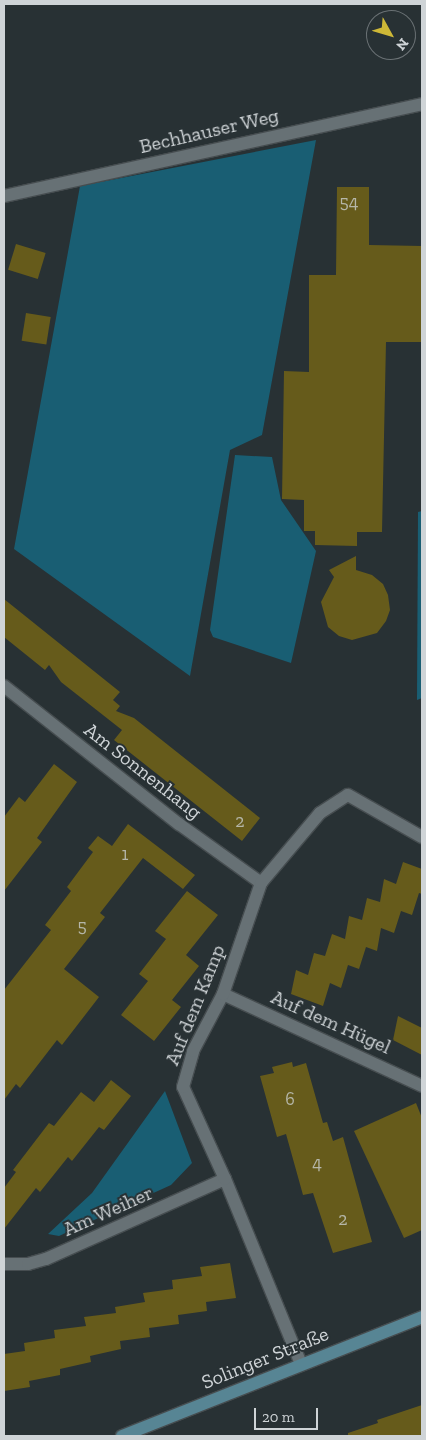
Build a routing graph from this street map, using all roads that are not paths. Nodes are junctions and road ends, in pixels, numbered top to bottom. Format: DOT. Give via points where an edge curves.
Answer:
graph roads {
  1 [pos="422,104"];
  2 [pos="4,196"];
  3 [pos="4,686"];
  4 [pos="422,837"];
  5 [pos="261,883"];
  6 [pos="223,994"];
  7 [pos="422,1086"];
  8 [pos="225,1179"];
  9 [pos="4,1264"];
  10 [pos="422,1317"];
  11 [pos="301,1364"];
  12 [pos="122,1436"];
  1 -- 2 [label="street, Bechhauser Weg"];
  3 -- 5 [label="street, Am Sonnenhang" via="179,824"];
  4 -- 5 [label="street, Auf dem Kamp" via="348,795 320,812"];
  5 -- 6 [label="street, Auf dem Kamp"];
  6 -- 7 [label="street, Auf dem Hügel"];
  6 -- 8 [label="street, Auf dem Kamp" via="193,1051 183,1087"];
  8 -- 9 [label="street, Am Weiher" via="46,1259 28,1264"];
  8 -- 11 [label="street, Auf dem Kamp"];
  10 -- 11 [label="main road, Solinger Straße"];
  11 -- 12 [label="main road, Solinger Straße"];
}
